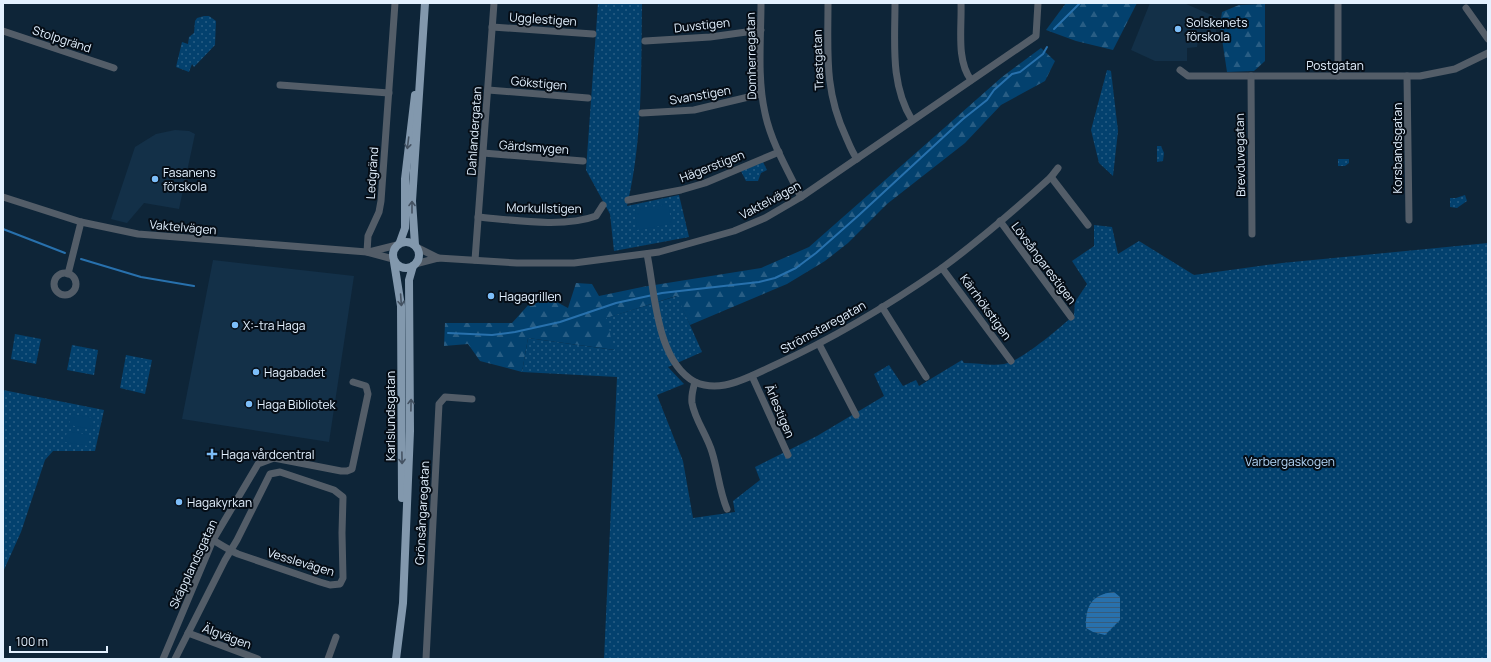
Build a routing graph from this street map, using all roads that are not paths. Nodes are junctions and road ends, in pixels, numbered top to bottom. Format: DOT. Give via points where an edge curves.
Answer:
graph roads {
  1 [pos="395,3"];
  2 [pos="425,3"];
  3 [pos="494,3"];
  4 [pos="761,3"];
  5 [pos="828,3"];
  6 [pos="895,3"];
  7 [pos="962,3"];
  8 [pos="1038,3"];
  9 [pos="1338,3"];
  10 [pos="1466,8"];
  11 [pos="492,27"];
  12 [pos="761,30"];
  13 [pos="3,31"];
  14 [pos="593,34"];
  15 [pos="1488,39"];
  16 [pos="645,41"];
  17 [pos="1488,53"];
  18 [pos="420,63"];
  19 [pos="114,68"];
  20 [pos="1180,70"];
  21 [pos="1251,76"];
  22 [pos="1338,76"];
  23 [pos="1407,76"];
  24 [pos="971,80"];
  25 [pos="280,85"];
  26 [pos="488,90"];
  27 [pos="389,93"];
  28 [pos="761,94"];
  29 [pos="588,98"];
  30 [pos="642,113"];
  31 [pos="912,120"];
  32 [pos="779,152"];
  33 [pos="483,153"];
  34 [pos="857,159"];
  35 [pos="584,161"];
  36 [pos="1058,168"];
  37 [pos="1051,177"];
  38 [pos="3,197"];
  39 [pos="801,197"];
  40 [pos="628,200"];
  41 [pos="603,205"];
  42 [pos="478,217"];
  43 [pos="1409,220"];
  44 [pos="1000,221"];
  45 [pos="81,222"];
  46 [pos="1088,225"];
  47 [pos="1252,234"];
  48 [pos="399,244"];
  49 [pos="416,246"];
  50 [pos="366,252"];
  51 [pos="647,254"];
  52 [pos="438,258"];
  53 [pos="393,260"];
  54 [pos="475,260"];
  55 [pos="414,265"];
  56 [pos="942,268"];
  57 [pos="68,274"];
  58 [pos="882,307"];
  59 [pos="1071,317"];
  60 [pos="819,344"];
  61 [pos="1011,361"];
  62 [pos="752,376"];
  63 [pos="926,377"];
  64 [pos="353,382"];
  65 [pos="695,382"];
  66 [pos="472,399"];
  67 [pos="856,415"];
  68 [pos="788,455"];
  69 [pos="727,509"];
  70 [pos="213,540"];
  71 [pos="231,551"];
  72 [pos="404,570"];
  73 [pos="188,633"];
  74 [pos="336,637"];
  75 [pos="163,659"];
  76 [pos="175,659"];
  77 [pos="258,659"];
  78 [pos="328,659"];
  79 [pos="396,659"];
  80 [pos="426,659"];
  1 -- 27 [label="street, Ledgränd"];
  2 -- 18 [label="main road"];
  3 -- 11 [label="street, Dahlandergatan"];
  4 -- 12 [label="street, Domherregatan"];
  5 -- 34 [label="street, Trastgatan" via="828,77 831,98"];
  6 -- 31 [label="street" via="895,71 901,97"];
  7 -- 24 [label="street" via="962,56"];
  8 -- 24 [label="street, Vaktelvägen" via="1036,36"];
  9 -- 22 [label="street"];
  10 -- 15 [label="street"];
  11 -- 14 [label="street, Ugglestigen"];
  11 -- 26 [label="street, Dahlandergatan"];
  12 -- 16 [label="street, Duvstigen" via="710,37"];
  12 -- 28 [label="street, Domherregatan"];
  13 -- 19 [label="street, Stolpgränd"];
  17 -- 23 [label="street, Postgatan" via="1455,70 1432,75"];
  18 -- 48 [label="main road, one-way" via="406,161 405,228"];
  49 -- 18 [label="main road, one-way" via="412,201"];
  20 -- 21 [label="street, Postgatan" via="1188,76"];
  21 -- 22 [label="street, Postgatan"];
  21 -- 47 [label="street, Brevduvegatan"];
  22 -- 23 [label="street, Postgatan"];
  23 -- 43 [label="street, Korsbandsgatan"];
  24 -- 31 [label="street, Vaktelvägen"];
  25 -- 27 [label="street"];
  26 -- 29 [label="street, Gökstigen"];
  26 -- 33 [label="street, Dahlandergatan"];
  27 -- 50 [label="street, Ledgränd" via="381,201 368,236"];
  28 -- 30 [label="street, Svanstigen" via="694,110"];
  28 -- 32 [label="street, Domherregatan" via="767,122"];
  31 -- 34 [label="street, Vaktelvägen"];
  32 -- 39 [label="street, Domherregatan"];
  32 -- 40 [label="street, Hägerstigen" via="705,183"];
  33 -- 35 [label="street, Gärdsmygen"];
  33 -- 42 [label="street, Dahlandergatan"];
  34 -- 39 [label="street, Vaktelvägen"];
  36 -- 37 [label="street, Strömstaregatan"];
  37 -- 44 [label="street, Strömstaregatan"];
  37 -- 46 [label="street"];
  38 -- 45 [label="street, Vaktelvägen"];
  39 -- 51 [label="street, Vaktelvägen" via="765,218 734,231"];
  41 -- 42 [label="street, Morkullstigen" via="596,216 587,220 537,221"];
  42 -- 54 [label="street, Dahlandergatan"];
  44 -- 56 [label="street, Strömstaregatan"];
  44 -- 59 [label="street, Lövsångarestigen"];
  45 -- 50 [label="street, Vaktelvägen" via="125,232 165,237"];
  45 -- 57 [label="street"];
  48 -- 49 [label="main road" via="408,242"];
  48 -- 50 [label="street, Vaktelvägen"];
  48 -- 53 [label="main road" via="393,250"];
  49 -- 52 [label="street, Vaktelvägen"];
  49 -- 55 [label="main road" via="419,257"];
  50 -- 53 [label="street, Vaktelvägen"];
  51 -- 54 [label="street, Vaktelvägen" via="574,263"];
  51 -- 65 [label="street" via="661,330 670,355 682,372"];
  52 -- 54 [label="street, Vaktelvägen"];
  52 -- 55 [label="street, Vaktelvägen"];
  53 -- 55 [label="main road" via="403,268"];
  53 -- 72 [label="main road, Karlslundsgatan, one-way" via="401,306"];
  72 -- 55 [label="main road, Karlslundsgatan, one-way" via="410,431 409,280"];
  56 -- 58 [label="street, Strömstaregatan"];
  56 -- 61 [label="street, Kärrhökstigen"];
  58 -- 60 [label="street, Strömstaregatan"];
  58 -- 63 [label="street"];
  60 -- 62 [label="street, Strömstaregatan"];
  60 -- 67 [label="street"];
  62 -- 65 [label="street, Strömstaregatan" via="718,386"];
  62 -- 68 [label="street, Ärlestigen"];
  64 -- 70 [label="street, Skäpplandsgatan" via="366,386 368,394 352,469 341,471 274,458 258,464"];
  65 -- 69 [label="street" via="691,394 692,405 712,450"];
  66 -- 80 [label="street, Grönsångaregatan" via="445,398 439,404"];
  70 -- 71 [label="street, Vesslevägen"];
  70 -- 75 [label="street, Skäpplandsgatan"];
  71 -- 71 [label="street, Vesslevägen" via="267,477 271,474 280,472 334,490 344,497 342,581 335,585 324,584"];
  71 -- 73 [label="street"];
  72 -- 79 [label="main road, Karlslundsgatan"];
  73 -- 76 [label="street"];
  73 -- 77 [label="street, Älgvägen"];
  74 -- 78 [label="street"];
}
